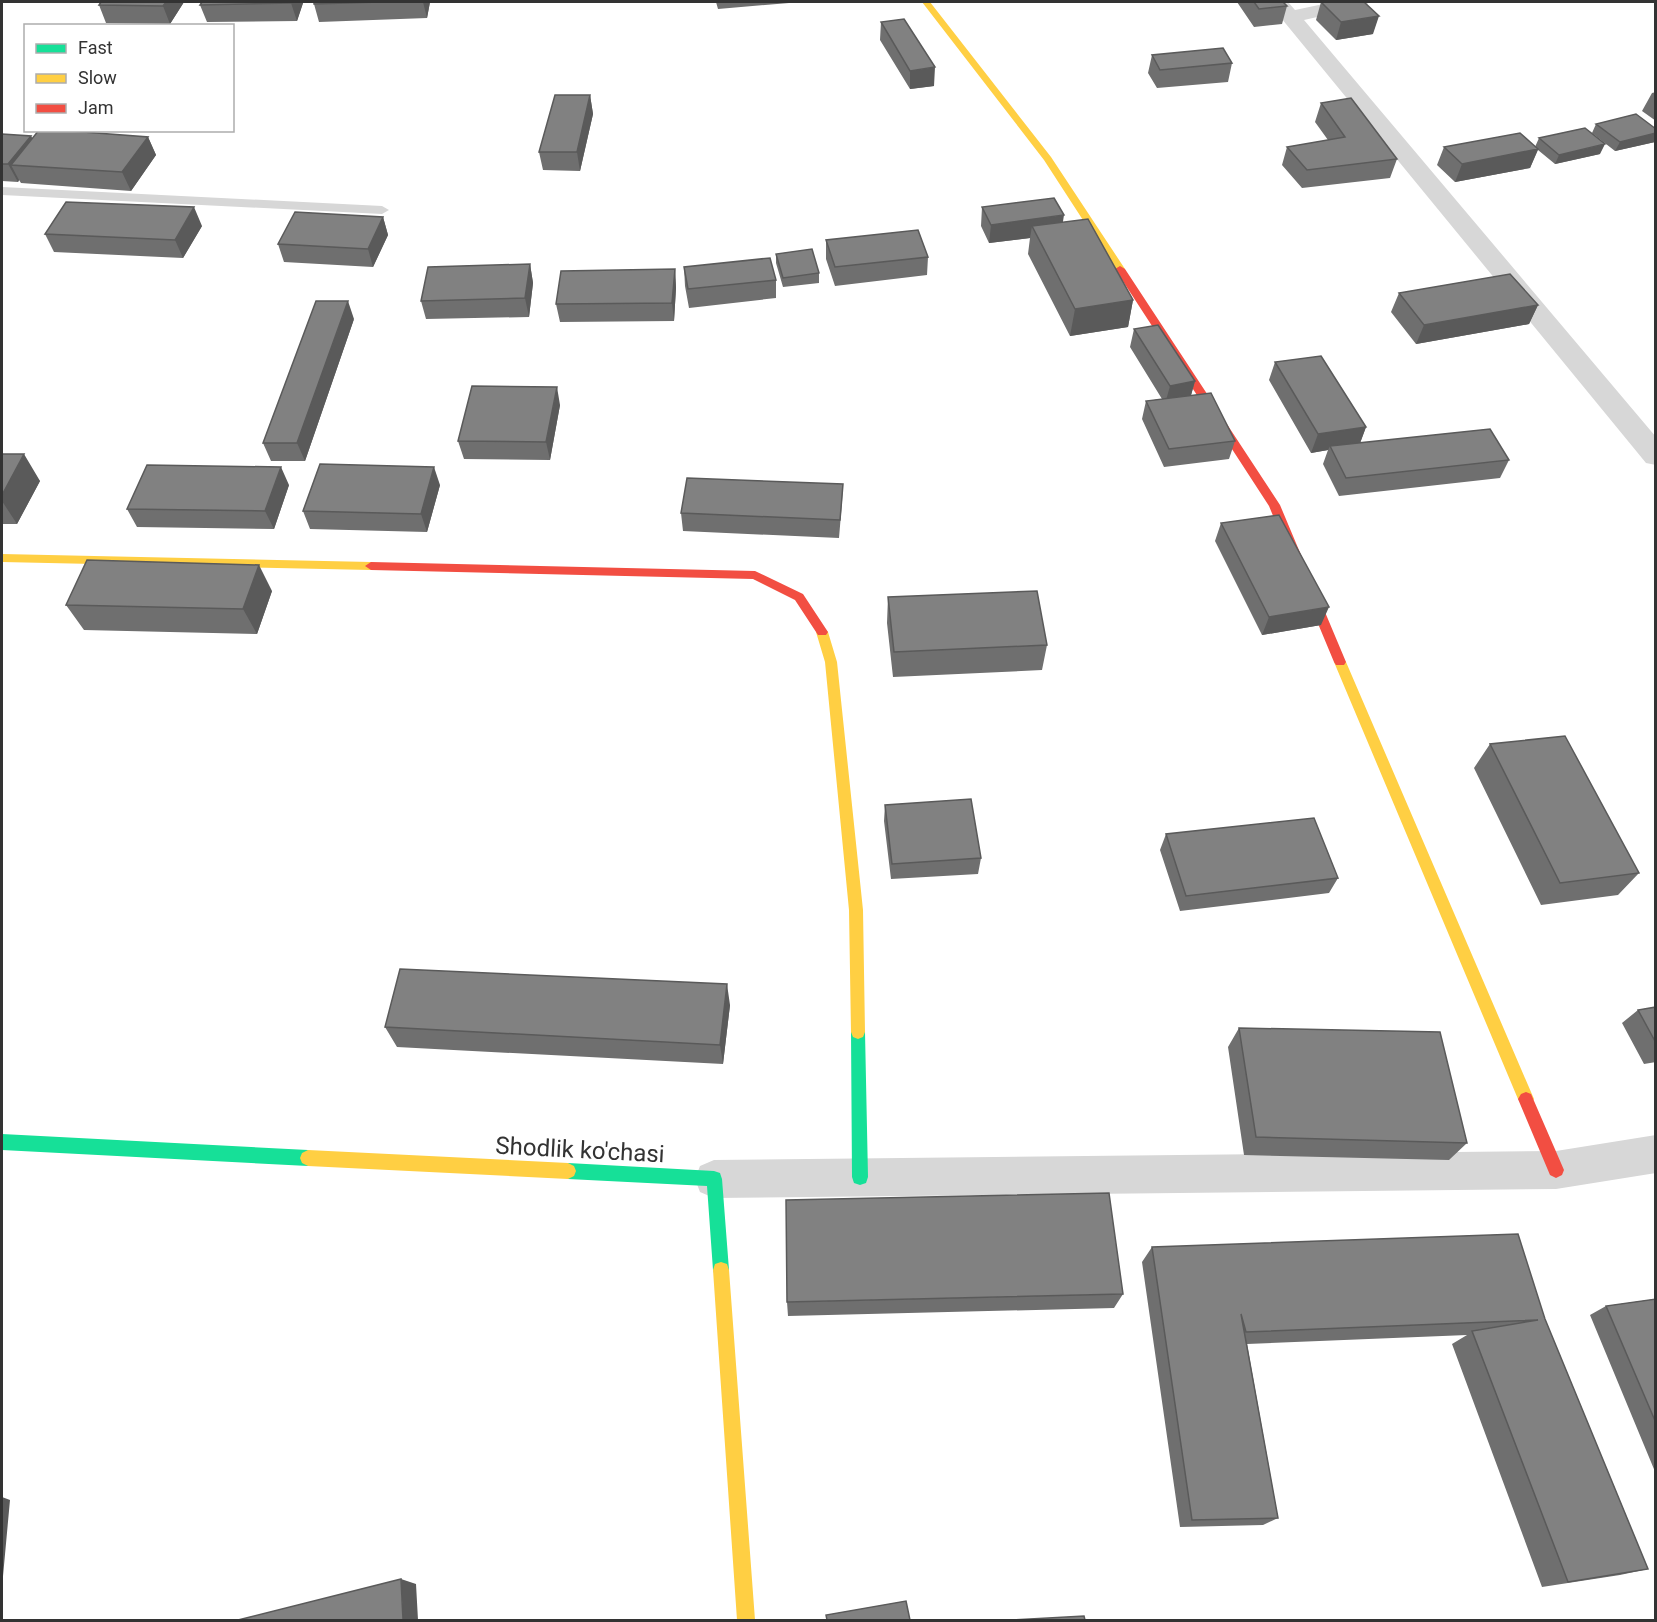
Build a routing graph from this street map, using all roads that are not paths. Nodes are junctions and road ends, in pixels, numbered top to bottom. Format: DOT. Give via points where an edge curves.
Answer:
graph roads {
  1 [pos="926,2"];
  2 [pos="1359,2"];
  3 [pos="1283,9"];
  4 [pos="2,191"];
  5 [pos="382,210"];
  6 [pos="1656,456"];
  7 [pos="2,558"];
  8 [pos="2,1142"];
  9 [pos="1656,1154"];
  10 [pos="1556,1170"];
  11 [pos="860,1177"];
  12 [pos="714,1179"];
  13 [pos="746,1620"];
  1 -- 10 [label="street" via="1048,159 1274,505"];
  2 -- 3 [label="street"];
  3 -- 6 [label="street"];
  4 -- 5 [label="lane"];
  7 -- 11 [label="street" via="754,575 799,597 821,627 831,662 856,910"];
  8 -- 12 [label="street, Shodlik ko'chasi"];
  9 -- 10 [label="street"];
  10 -- 11 [label="street"];
  11 -- 12 [label="street"];
  12 -- 13 [label="street"];
}
